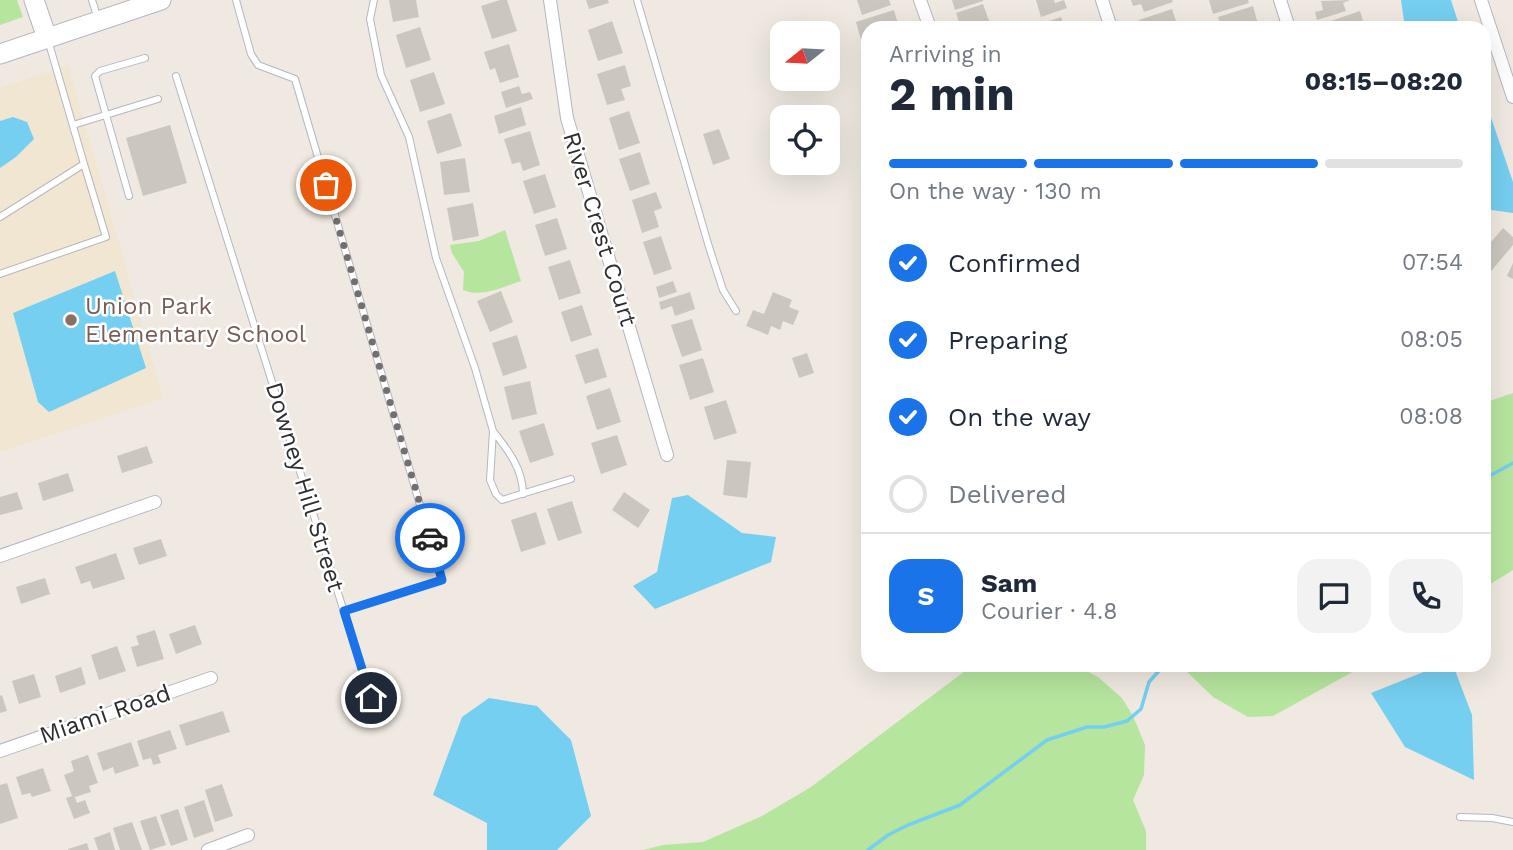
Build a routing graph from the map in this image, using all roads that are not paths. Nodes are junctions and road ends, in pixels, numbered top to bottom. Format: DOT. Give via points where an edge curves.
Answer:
graph roads {
  1 [pos="34,0"];
  2 [pos="92,0"];
  3 [pos="161,0"];
  4 [pos="236,0"];
  5 [pos="374,0"];
  6 [pos="550,0"];
  7 [pos="637,0"];
  8 [pos="920,0"];
  9 [pos="1102,0"];
  10 [pos="1280,0"];
  11 [pos="1481,0"];
  12 [pos="99,21"];
  13 [pos="927,21"];
  14 [pos="1109,21"];
  15 [pos="1287,21"];
  16 [pos="1488,21"];
  17 [pos="1491,30"];
  18 [pos="47,38"];
  19 [pos="0,54"];
  20 [pos="145,58"];
  21 [pos="176,76"];
  22 [pos="1513,97"];
  23 [pos="158,99"];
  24 [pos="106,115"];
  25 [pos="73,125"];
  26 [pos="84,164"];
  27 [pos="129,196"];
  28 [pos="0,218"];
  29 [pos="0,274"];
  30 [pos="736,311"];
  31 [pos="493,431"];
  32 [pos="667,455"];
  33 [pos="571,479"];
  34 [pos="523,494"];
  35 [pos="155,502"];
  36 [pos="0,556"];
  37 [pos="344,611"];
  38 [pos="211,678"];
  39 [pos="371,698"];
  40 [pos="0,751"];
  41 [pos="1460,817"];
  42 [pos="1513,822"];
  43 [pos="248,835"];
  44 [pos="208,850"];
  1 -- 18 [label="main road"];
  2 -- 12 [label="lane"];
  3 -- 12 [label="main road"];
  4 -- 37 [label="lane" via="258,65 295,79 442,580"];
  5 -- 31 [label="lane" via="369,19 381,75 410,136 436,258"];
  6 -- 32 [label="street, River Crest Court" via="567,118"];
  7 -- 30 [label="lane" via="709,247 723,290"];
  8 -- 13 [label="street"];
  9 -- 14 [label="street"];
  10 -- 15 [label="street"];
  11 -- 16 [label="street"];
  12 -- 18 [label="main road"];
  17 -- 22 [label="street"];
  18 -- 19 [label="main road"];
  18 -- 25 [label="lane"];
  20 -- 24 [label="lane" via="95,76"];
  21 -- 37 [label="lane, Downey Hill Street"];
  23 -- 24 [label="lane"];
  24 -- 25 [label="lane"];
  24 -- 27 [label="lane"];
  25 -- 26 [label="lane"];
  26 -- 28 [label="lane"];
  26 -- 29 [label="lane" via="106,237"];
  31 -- 34 [label="lane" via="523,479"];
  31 -- 34 [label="lane" via="490,480 496,494 502,500"];
  33 -- 34 [label="lane"];
  35 -- 36 [label="street"];
  37 -- 39 [label="lane, Downey Hill Street"];
  38 -- 40 [label="street, Miami Road"];
  41 -- 42 [label="lane"];
  43 -- 44 [label="street"];
}
